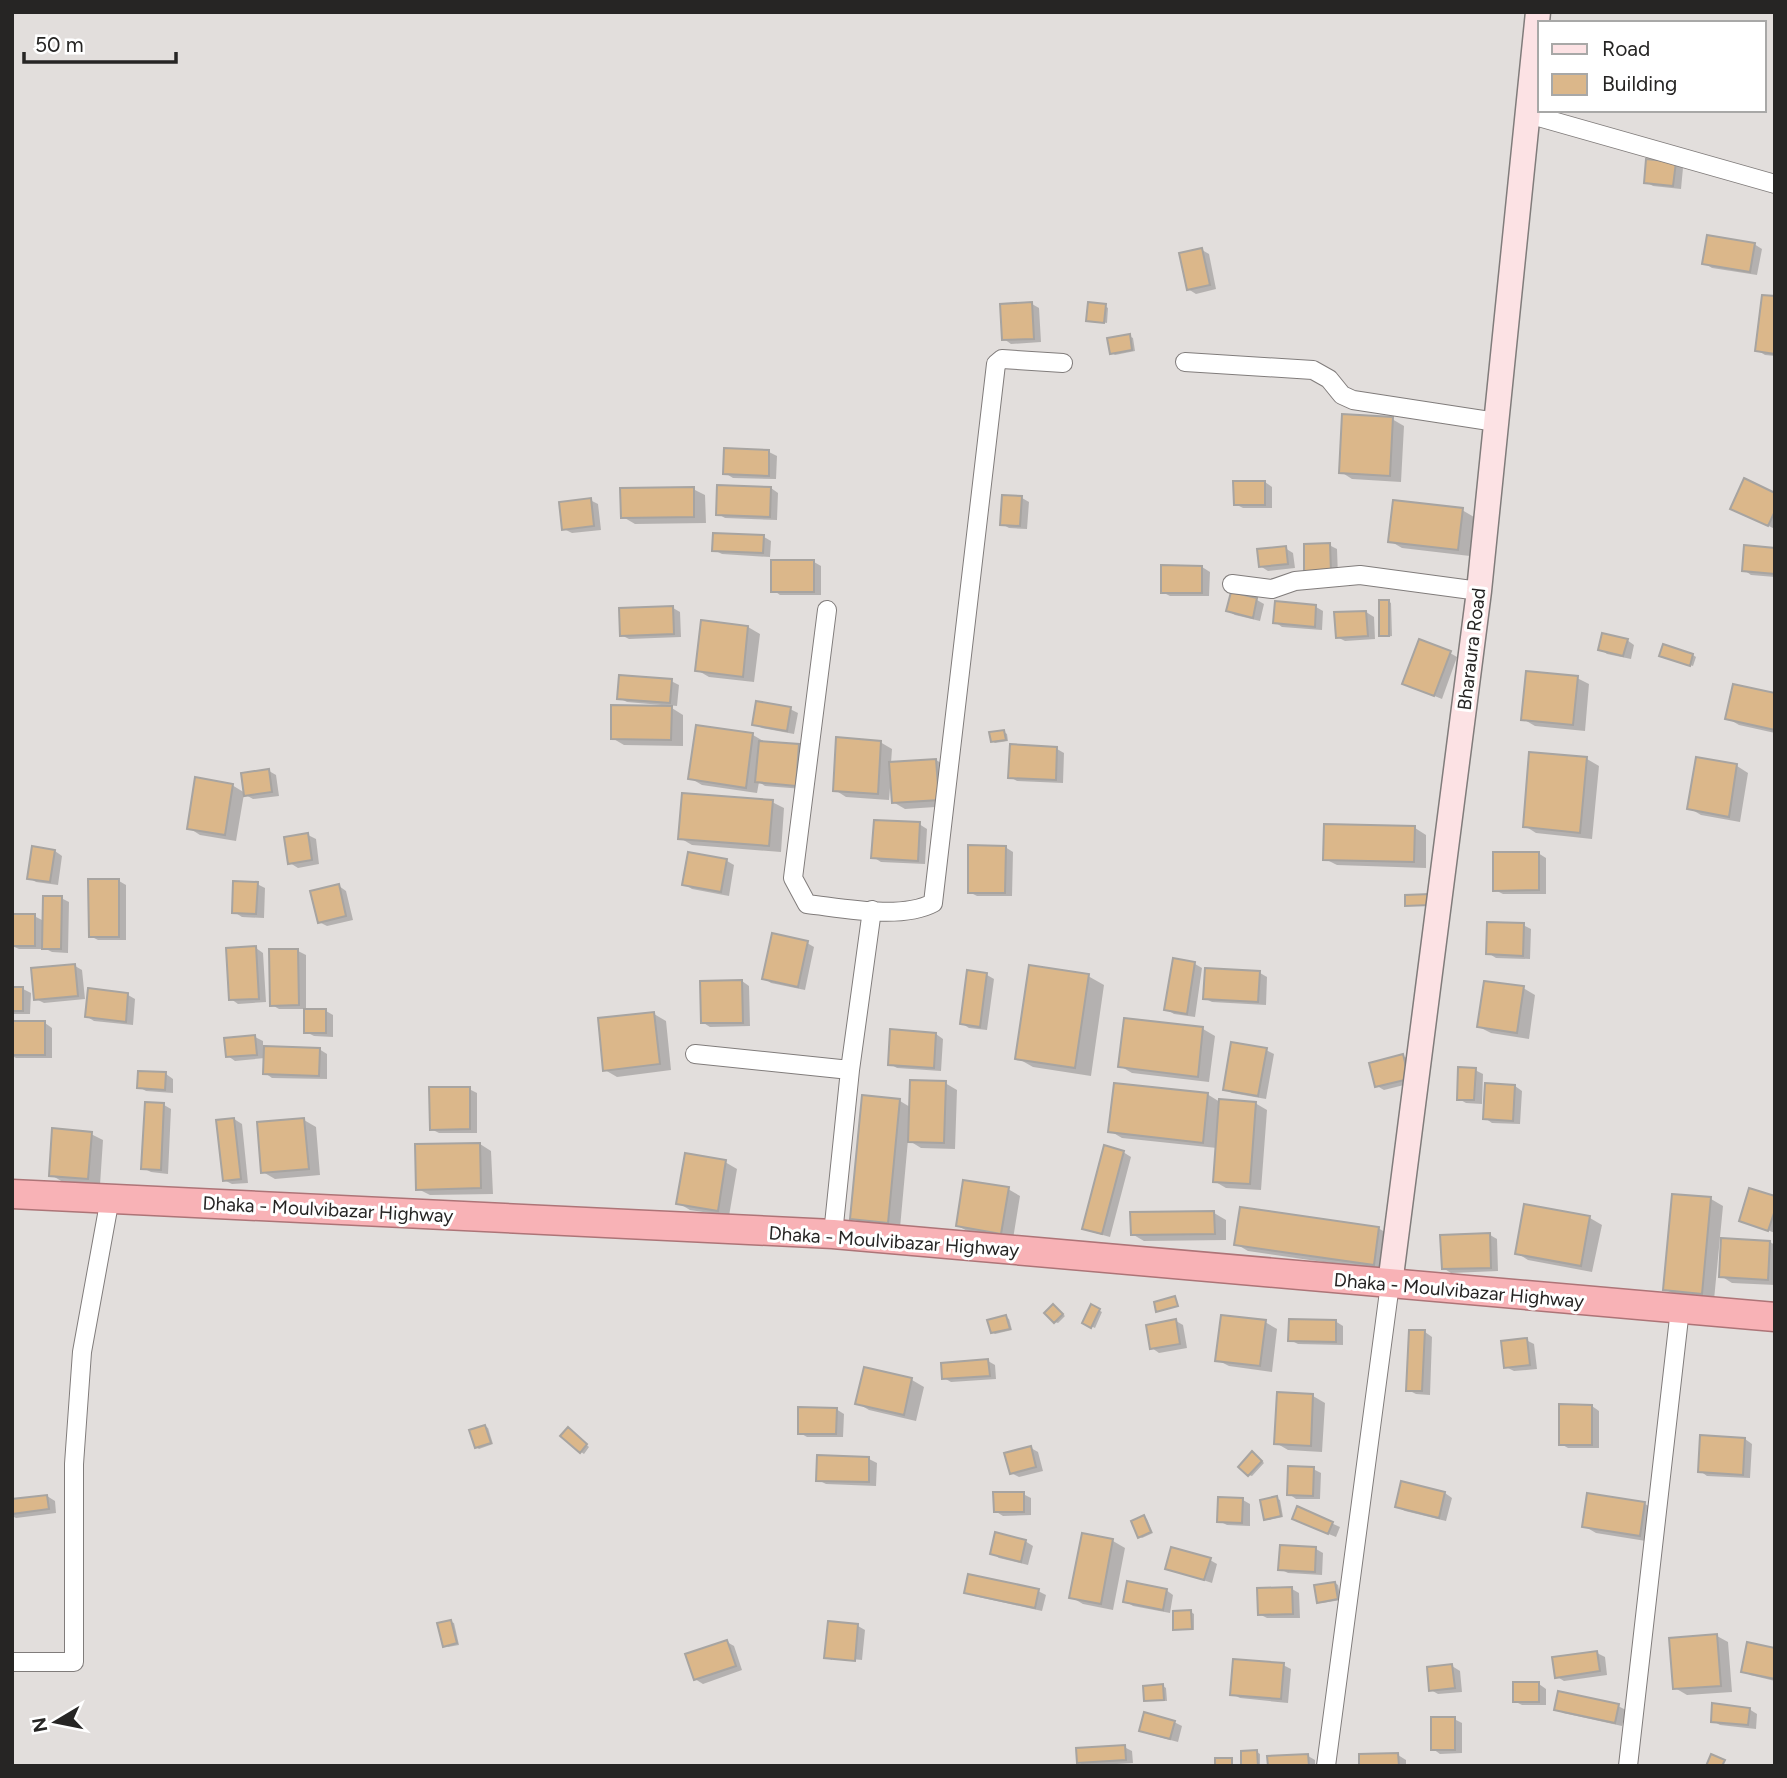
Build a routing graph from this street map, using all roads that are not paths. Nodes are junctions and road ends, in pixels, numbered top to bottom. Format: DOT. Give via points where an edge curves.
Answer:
graph roads {
  1 [pos="1538,12"];
  2 [pos="1528,114"];
  3 [pos="1775,184"];
  4 [pos="1185,362"];
  5 [pos="1063,363"];
  6 [pos="1496,422"];
  7 [pos="1232,584"];
  8 [pos="1479,591"];
  9 [pos="827,610"];
  10 [pos="872,911"];
  11 [pos="695,1054"];
  12 [pos="850,1070"];
  13 [pos="12,1194"];
  14 [pos="110,1198"];
  15 [pos="833,1234"];
  16 [pos="1390,1284"];
  17 [pos="1680,1309"];
  18 [pos="1775,1317"];
  19 [pos="12,1662"];
  20 [pos="1326,1766"];
  21 [pos="1628,1766"];
  1 -- 2 [label="main road, Bharaura Road"];
  2 -- 3 [label="street"];
  2 -- 6 [label="main road, Bharaura Road"];
  4 -- 6 [label="street" via="1313,370 1353,400"];
  5 -- 10 [label="street" via="1002,359 996,364 933,903 920,910"];
  6 -- 8 [label="main road, Bharaura Road"];
  7 -- 8 [label="street" via="1272,589 1295,581 1360,575"];
  8 -- 16 [label="main road, Bharaura Road"];
  9 -- 10 [label="street" via="793,878 807,904"];
  10 -- 12 [label="street"];
  11 -- 12 [label="street"];
  12 -- 15 [label="street"];
  13 -- 14 [label="highway, Dhaka - Moulvibazar Highway"];
  14 -- 15 [label="highway, Dhaka - Moulvibazar Highway"];
  14 -- 19 [label="street" via="82,1352 74,1464 74,1662"];
  15 -- 16 [label="highway, Dhaka - Moulvibazar Highway"];
  16 -- 17 [label="highway, Dhaka - Moulvibazar Highway"];
  16 -- 20 [label="street"];
  17 -- 18 [label="highway, Dhaka - Moulvibazar Highway"];
  17 -- 21 [label="street"];
}
